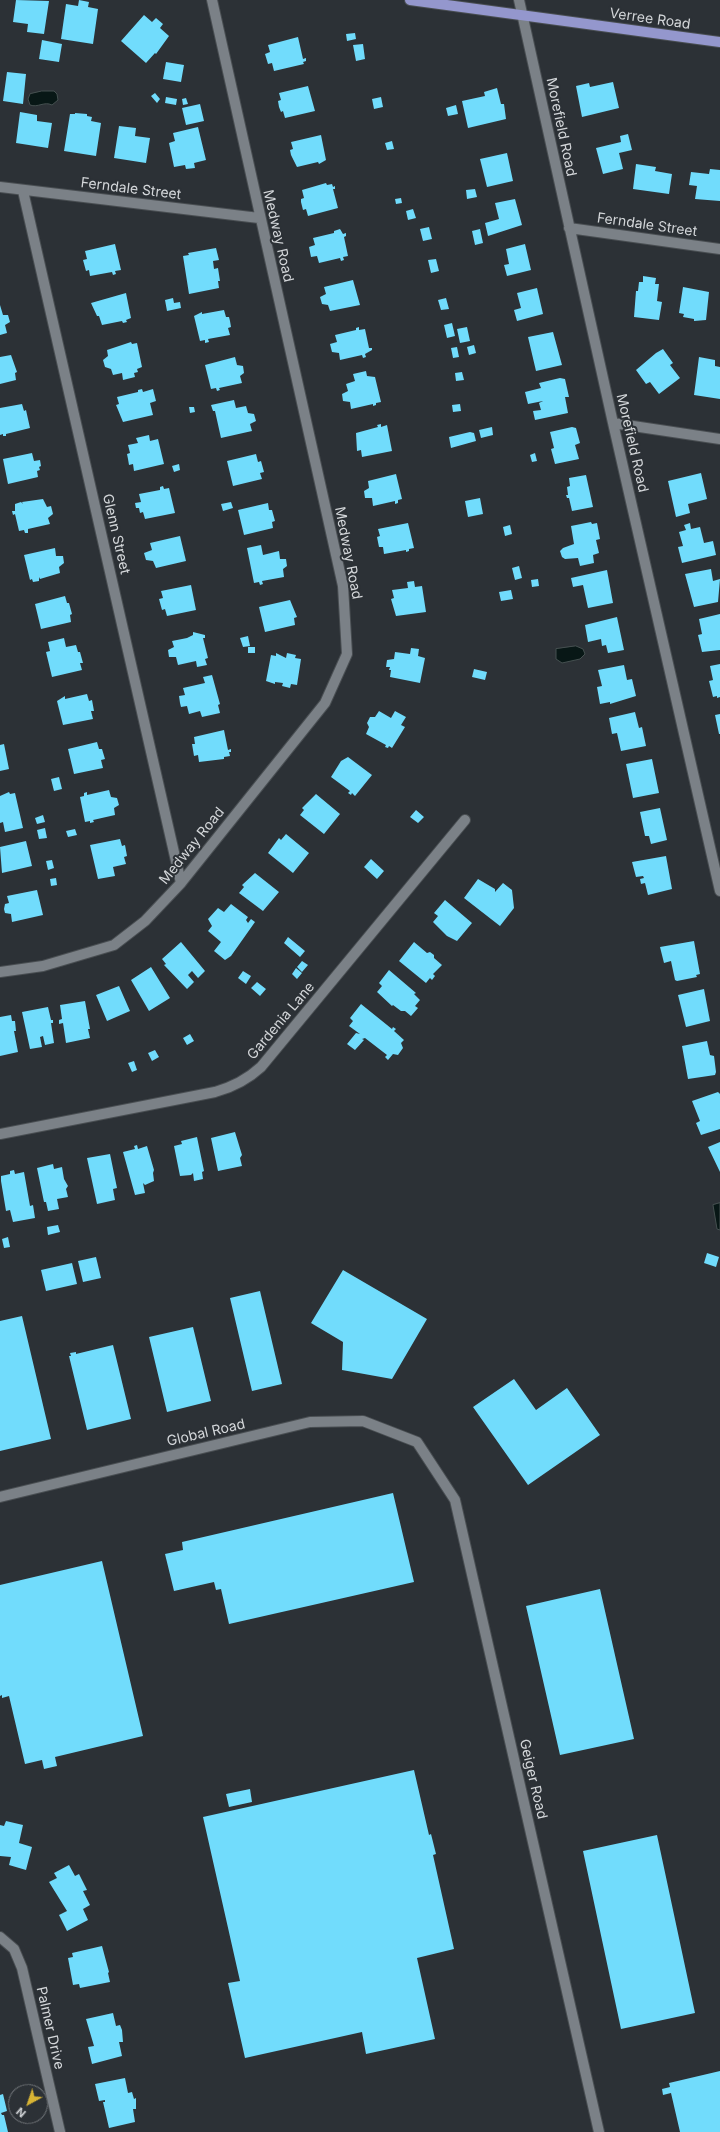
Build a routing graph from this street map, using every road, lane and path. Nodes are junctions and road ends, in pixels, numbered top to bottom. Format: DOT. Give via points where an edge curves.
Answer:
graph roads {
  1 [pos="212,0"];
  2 [pos="410,0"];
  3 [pos="520,0"];
  4 [pos="523,15"];
  5 [pos="720,42"];
  6 [pos="0,188"];
  7 [pos="23,191"];
  8 [pos="259,218"];
  9 [pos="569,228"];
  10 [pos="720,249"];
  11 [pos="613,423"];
  12 [pos="720,439"];
  13 [pos="465,820"];
  14 [pos="181,883"];
  15 [pos="719,885"];
  16 [pos="0,972"];
  17 [pos="0,1134"];
  18 [pos="417,1442"];
  19 [pos="0,1497"];
  20 [pos="0,1937"];
  21 [pos="60,2132"];
  22 [pos="599,2132"];
  1 -- 8 [label="street, Medway Road"];
  2 -- 4 [label="main road, Verree Road"];
  3 -- 4 [label="street, Morefield Road"];
  4 -- 5 [label="main road, Verree Road"];
  4 -- 9 [label="street, Morefield Road"];
  6 -- 7 [label="street, Ferndale Street"];
  7 -- 8 [label="street, Ferndale Street"];
  7 -- 14 [label="street, Glenn Street"];
  8 -- 14 [label="street, Medway Road" via="343,586 347,654 325,702"];
  9 -- 10 [label="street, Ferndale Street"];
  9 -- 11 [label="street, Morefield Road"];
  11 -- 12 [label="street"];
  11 -- 15 [label="street, Morefield Road"];
  13 -- 17 [label="street, Gardenia Lane" via="253,1075 215,1092"];
  14 -- 16 [label="street, Medway Road" via="146,921 114,945 43,966"];
  18 -- 19 [label="street, Global Road" via="363,1421 310,1422"];
  18 -- 22 [label="street, Geiger Road" via="455,1500"];
  20 -- 21 [label="street, Palmer Drive" via="14,1950 22,1968"];
}
